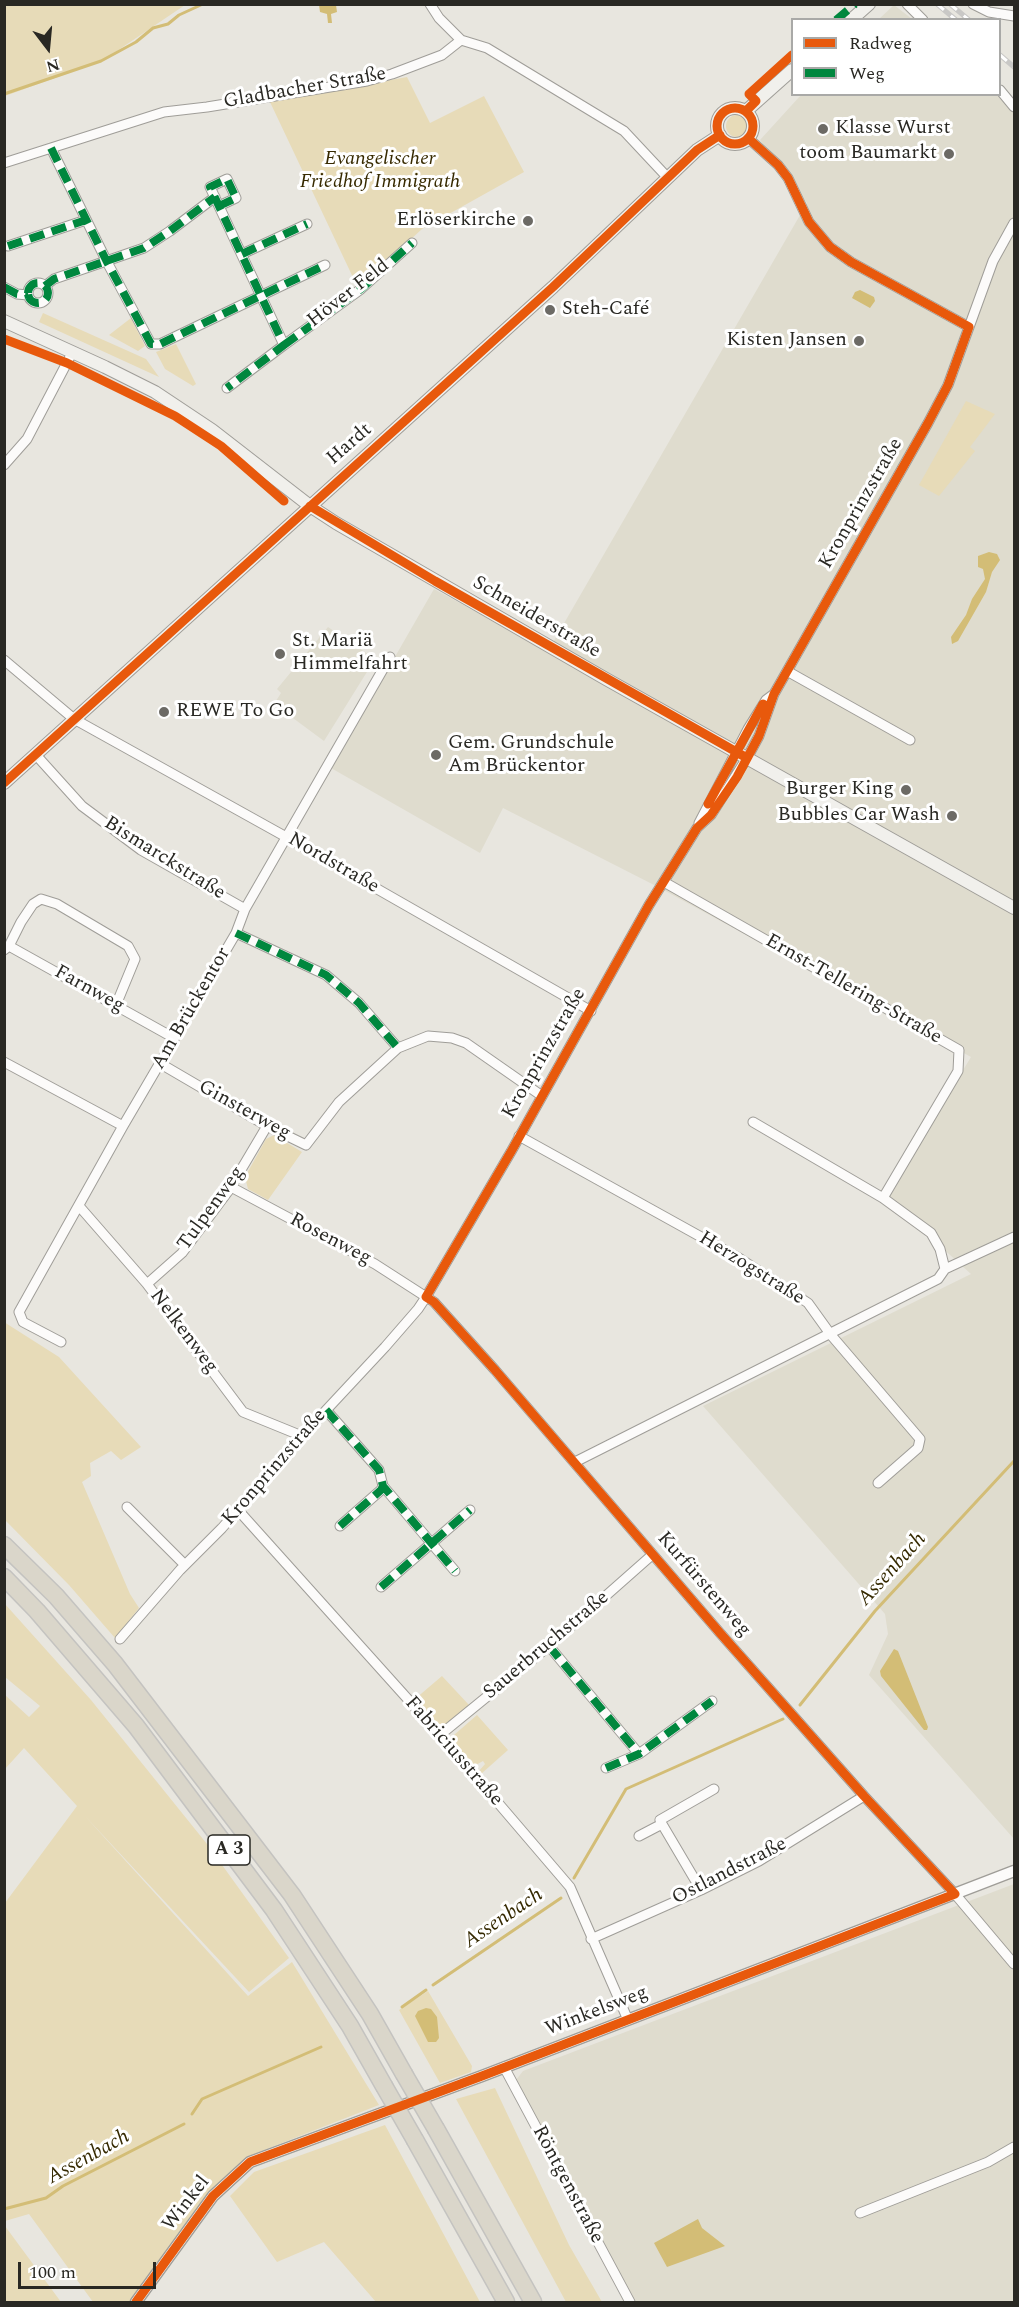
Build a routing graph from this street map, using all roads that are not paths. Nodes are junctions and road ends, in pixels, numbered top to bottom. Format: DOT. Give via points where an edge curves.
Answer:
graph roads {
  1 [pos="430,4"];
  2 [pos="868,4"];
  3 [pos="907,4"];
  4 [pos="973,4"];
  5 [pos="1014,16"];
  6 [pos="853,18"];
  7 [pos="921,18"];
  8 [pos="461,40"];
  9 [pos="791,71"];
  10 [pos="1001,92"];
  11 [pos="1014,107"];
  12 [pos="746,111"];
  13 [pos="720,135"];
  14 [pos="748,138"];
  15 [pos="51,148"];
  16 [pos="4,163"];
  17 [pos="668,178"];
  18 [pos="214,197"];
  19 [pos="219,206"];
  20 [pos="86,220"];
  21 [pos="1014,223"];
  22 [pos="307,224"];
  23 [pos="412,243"];
  24 [pos="8,246"];
  25 [pos="242,254"];
  26 [pos="106,262"];
  27 [pos="325,265"];
  28 [pos="45,286"];
  29 [pos="4,287"];
  30 [pos="28,295"];
  31 [pos="261,296"];
  32 [pos="4,321"];
  33 [pos="969,327"];
  34 [pos="284,345"];
  35 [pos="72,353"];
  36 [pos="226,388"];
  37 [pos="4,465"];
  38 [pos="310,506"];
  39 [pos="390,657"];
  40 [pos="4,660"];
  41 [pos="787,671"];
  42 [pos="74,719"];
  43 [pos="910,740"];
  44 [pos="36,754"];
  45 [pos="742,755"];
  46 [pos="4,783"];
  47 [pos="288,838"];
  48 [pos="664,882"];
  49 [pos="1014,908"];
  50 [pos="245,909"];
  51 [pos="236,933"];
  52 [pos="7,948"];
  53 [pos="116,1005"];
  54 [pos="591,1011"];
  55 [pos="174,1038"];
  56 [pos="398,1048"];
  57 [pos="4,1062"];
  58 [pos="161,1064"];
  59 [pos="542,1096"];
  60 [pos="753,1122"];
  61 [pos="123,1126"];
  62 [pos="267,1126"];
  63 [pos="519,1136"];
  64 [pos="231,1187"];
  65 [pos="883,1198"];
  66 [pos="79,1206"];
  67 [pos="1014,1237"];
  68 [pos="945,1269"];
  69 [pos="147,1284"];
  70 [pos="426,1297"];
  71 [pos="831,1335"];
  72 [pos="62,1342"];
  73 [pos="326,1410"];
  74 [pos="302,1436"];
  75 [pos="575,1462"];
  76 [pos="878,1483"];
  77 [pos="383,1486"];
  78 [pos="127,1508"];
  79 [pos="238,1510"];
  80 [pos="470,1510"];
  81 [pos="340,1526"];
  82 [pos="432,1543"];
  83 [pos="4,1545"];
  84 [pos="652,1555"];
  85 [pos="185,1565"];
  86 [pos="455,1571"];
  87 [pos="4,1577"];
  88 [pos="381,1587"];
  89 [pos="120,1639"];
  90 [pos="549,1646"];
  91 [pos="712,1701"];
  92 [pos="440,1735"];
  93 [pos="639,1754"];
  94 [pos="606,1768"];
  95 [pos="714,1789"];
  96 [pos="864,1796"];
  97 [pos="662,1824"];
  98 [pos="639,1836"];
  99 [pos="1014,1871"];
  100 [pos="701,1890"];
  101 [pos="955,1894"];
  102 [pos="591,1939"];
  103 [pos="1014,1964"];
  104 [pos="628,2020"];
  105 [pos="504,2067"];
  106 [pos="1014,2147"];
  107 [pos="250,2162"];
  108 [pos="860,2212"];
  109 [pos="136,2302"];
  110 [pos="506,2302"];
  111 [pos="533,2302"];
  112 [pos="630,2302"];
  1 -- 8 [label="street"];
  2 -- 6 [label="main road"];
  3 -- 7 [label="street"];
  4 -- 5 [label="street" via="988,12"];
  8 -- 15 [label="street, Gladbacher Straße" via="442,55 367,81 164,112"];
  8 -- 17 [label="street" via="487,48 624,131"];
  9 -- 12 [label="main road"];
  10 -- 11 [label="street"];
  12 -- 13 [label="main road" via="734,108 723,112 718,121"];
  12 -- 14 [label="main road" via="753,124"];
  13 -- 14 [label="main road" via="734,144"];
  13 -- 17 [label="main road, Hardt" via="697,150"];
  14 -- 33 [label="street" via="778,165 809,222 835,251"];
  15 -- 16 [label="street, Gladbacher Straße"];
  15 -- 20 [label="street"];
  17 -- 38 [label="main road, Hardt"];
  18 -- 19 [label="street"];
  18 -- 19 [label="street" via="210,187 227,179 236,198"];
  18 -- 26 [label="street" via="144,248"];
  19 -- 25 [label="street"];
  20 -- 24 [label="street"];
  20 -- 26 [label="street"];
  21 -- 33 [label="street, Kronprinzstraße" via="993,261"];
  22 -- 25 [label="street"];
  23 -- 34 [label="street, Höver Feld" via="361,289"];
  25 -- 31 [label="street"];
  26 -- 28 [label="street" via="54,279"];
  26 -- 31 [label="street, Höver Feld" via="148,341 156,346"];
  27 -- 31 [label="street, Höver Feld"];
  28 -- 30 [label="street" via="32,285"];
  28 -- 30 [label="street" via="48,294 42,302 33,302"];
  29 -- 30 [label="street"];
  31 -- 34 [label="street"];
  32 -- 35 [label="main road, Schneiderstraße"];
  33 -- 41 [label="street, Kronprinzstraße" via="948,385 928,423"];
  34 -- 36 [label="street, Höver Feld"];
  35 -- 37 [label="street" via="27,439"];
  35 -- 38 [label="main road, Schneiderstraße" via="154,392 231,444"];
  38 -- 42 [label="main road, Hardt"];
  38 -- 45 [label="main road, Schneiderstraße"];
  39 -- 47 [label="street, Am Brückentor"];
  40 -- 42 [label="street, Nordstraße"];
  41 -- 43 [label="street"];
  41 -- 45 [label="street, Kronprinzstraße" via="766,700"];
  42 -- 44 [label="main road, Hardt"];
  42 -- 47 [label="street, Nordstraße"];
  44 -- 46 [label="main road, Hardt"];
  44 -- 50 [label="street, Bismarckstraße" via="82,806 133,844"];
  45 -- 48 [label="street, Kronprinzstraße" via="704,810"];
  45 -- 49 [label="main road, Schneiderstraße"];
  47 -- 50 [label="street, Am Brückentor"];
  47 -- 54 [label="street, Nordstraße"];
  48 -- 54 [label="street, Kronprinzstraße"];
  48 -- 65 [label="street, Ernst-Tellering-Straße" via="959,1050 958,1071"];
  50 -- 51 [label="street, Am Brückentor"];
  51 -- 55 [label="street, Am Brückentor"];
  51 -- 56 [label="street" via="326,975 360,1003"];
  52 -- 53 [label="street, Farnweg"];
  52 -- 53 [label="street" via="33,904 41,899 57,904 128,946 135,959"];
  53 -- 55 [label="street, Farnweg"];
  54 -- 59 [label="street, Kronprinzstraße"];
  55 -- 58 [label="street, Am Brückentor"];
  56 -- 59 [label="street" via="428,1036 452,1038 466,1043"];
  56 -- 62 [label="street, Ginsterweg" via="339,1102 306,1144"];
  57 -- 61 [label="street"];
  58 -- 61 [label="street, Am Brückentor"];
  58 -- 62 [label="street, Ginsterweg"];
  59 -- 63 [label="street, Kronprinzstraße"];
  60 -- 65 [label="street"];
  61 -- 66 [label="street, Am Brückentor"];
  62 -- 64 [label="street, Tulpenweg"];
  63 -- 70 [label="street, Kronprinzstraße"];
  63 -- 71 [label="street, Herzogstraße" via="739,1258 808,1303"];
  64 -- 69 [label="street, Tulpenweg" via="182,1252"];
  64 -- 70 [label="street, Rosenweg" via="375,1264"];
  65 -- 68 [label="street" via="931,1233"];
  66 -- 69 [label="street, Nelkenweg"];
  66 -- 72 [label="street, Am Brückentor" via="19,1315 23,1322"];
  67 -- 68 [label="street"];
  68 -- 71 [label="street" via="938,1279"];
  69 -- 74 [label="street, Nelkenweg" via="243,1412"];
  70 -- 73 [label="street, Kronprinzstraße"];
  70 -- 75 [label="street, Kurfürstenweg" via="488,1361"];
  71 -- 75 [label="street"];
  71 -- 76 [label="street, Herzogstraße" via="920,1439 918,1448"];
  73 -- 74 [label="street, Kronprinzstraße"];
  73 -- 77 [label="street" via="379,1470"];
  74 -- 79 [label="street, Kronprinzstraße"];
  75 -- 84 [label="street, Kurfürstenweg"];
  77 -- 81 [label="street"];
  77 -- 82 [label="street"];
  78 -- 85 [label="street"];
  79 -- 85 [label="street, Kronprinzstraße"];
  79 -- 92 [label="street, Fabriciusstraße"];
  80 -- 82 [label="street"];
  82 -- 86 [label="street"];
  82 -- 88 [label="street"];
  83 -- 111 [label="highway, A 3, bridge" via="56,1596 115,1664 292,1895 370,2014"];
  84 -- 90 [label="street, Sauerbruchstraße"];
  84 -- 96 [label="street, Kurfürstenweg"];
  85 -- 89 [label="street, Kronprinzstraße"];
  87 -- 110 [label="highway, A 3, bridge" via="136,1726 274,1910 350,2026"];
  90 -- 92 [label="street, Sauerbruchstraße"];
  90 -- 93 [label="street"];
  91 -- 93 [label="street"];
  92 -- 102 [label="street, Fabriciusstraße" via="570,1887"];
  93 -- 94 [label="street"];
  95 -- 97 [label="street" via="660,1820"];
  96 -- 100 [label="street, Ostlandstraße" via="759,1861"];
  96 -- 101 [label="street, Kurfürstenweg"];
  97 -- 98 [label="street"];
  97 -- 100 [label="street"];
  99 -- 101 [label="street, Winkelsweg"];
  100 -- 102 [label="street, Ostlandstraße"];
  101 -- 103 [label="street, Kurfürstenweg"];
  101 -- 104 [label="street, Winkelsweg"];
  102 -- 104 [label="street, Fabriciusstraße"];
  104 -- 105 [label="street, Winkelsweg"];
  105 -- 107 [label="street, Winkelsweg"];
  105 -- 112 [label="street, Röntgenstraße"];
  106 -- 108 [label="street" via="988,2162"];
  107 -- 109 [label="street, Winkel" via="213,2196"];
}
